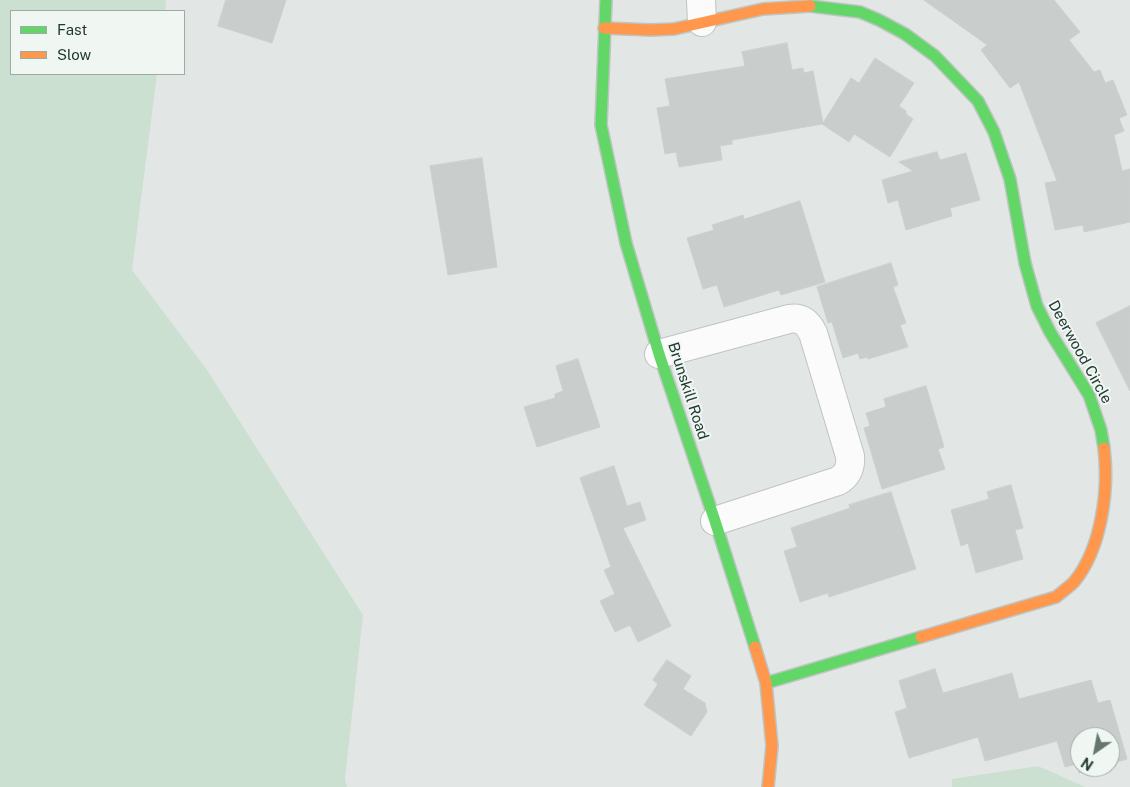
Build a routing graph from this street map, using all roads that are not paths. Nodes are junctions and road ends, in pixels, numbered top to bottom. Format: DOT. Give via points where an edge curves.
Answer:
graph roads {
  1 [pos="606,0"];
  2 [pos="701,11"];
  3 [pos="604,28"];
  4 [pos="659,354"];
  5 [pos="715,521"];
  6 [pos="766,683"];
  7 [pos="768,787"];
  1 -- 3 [label="street, Brunskill Road"];
  2 -- 3 [label="street, Deerwood Circle" via="668,30"];
  2 -- 6 [label="street, Deerwood Circle" via="781,5 822,6 862,13 908,35 942,62 978,100 1000,147 1012,188 1036,305 1095,407 1105,453 1102,514 1094,546 1078,577 1065,592"];
  3 -- 4 [label="street, Brunskill Road" via="602,125 626,242"];
  4 -- 5 [label="street, Brunskill Road"];
  4 -- 5 [label="street" via="789,319 797,318 804,322 813,334 850,456 849,472 838,481"];
  5 -- 6 [label="street, Brunskill Road"];
  6 -- 7 [label="street, Brunskill Road" via="772,746"];
}
